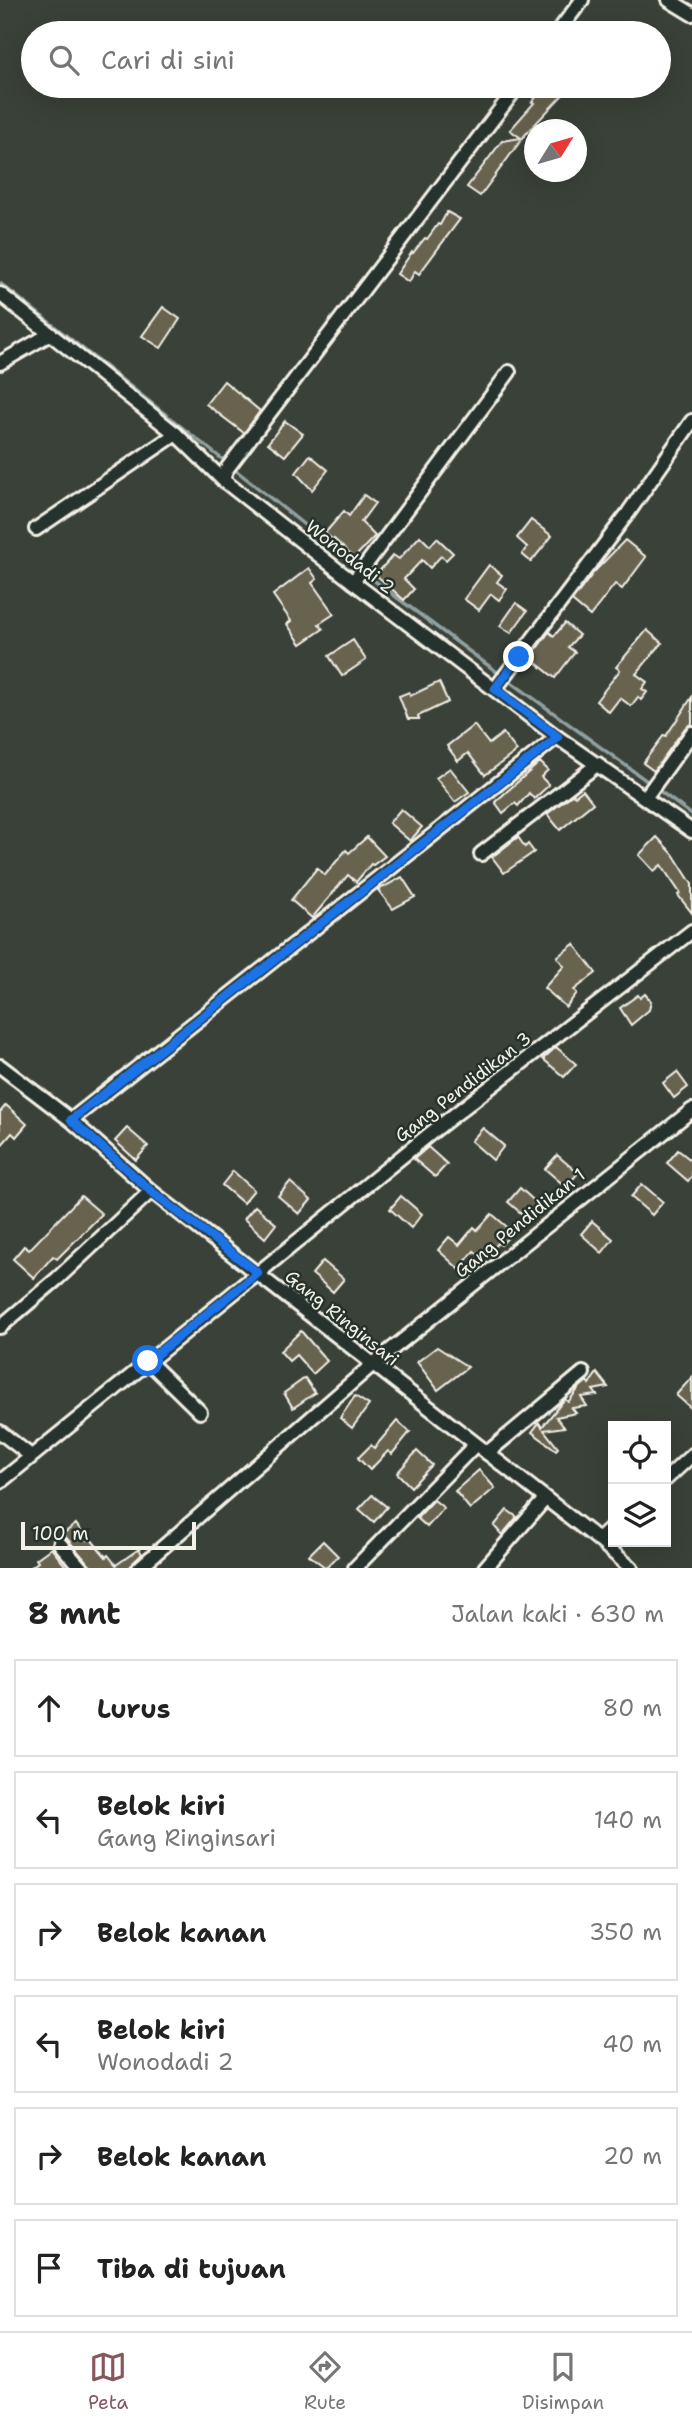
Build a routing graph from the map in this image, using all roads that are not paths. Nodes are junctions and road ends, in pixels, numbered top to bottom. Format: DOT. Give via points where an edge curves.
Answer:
graph roads {
  1 [pos="582,0"];
  2 [pos="669,0"];
  3 [pos="692,14"];
  4 [pos="567,21"];
  5 [pos="509,98"];
  6 [pos="0,294"];
  7 [pos="50,334"];
  8 [pos="0,363"];
  9 [pos="509,372"];
  10 [pos="692,421"];
  11 [pos="176,434"];
  12 [pos="224,475"];
  13 [pos="36,530"];
  14 [pos="354,580"];
  15 [pos="495,689"];
  16 [pos="692,733"];
  17 [pos="558,737"];
  18 [pos="598,764"];
  19 [pos="645,797"];
  20 [pos="692,831"];
  21 [pos="481,854"];
  22 [pos="692,932"];
  23 [pos="0,1066"];
  24 [pos="692,1110"];
  25 [pos="71,1120"];
  26 [pos="151,1191"];
  27 [pos="258,1273"];
  28 [pos="0,1327"];
  29 [pos="148,1361"];
  30 [pos="372,1365"];
  31 [pos="583,1373"];
  32 [pos="200,1412"];
  33 [pos="0,1432"];
  34 [pos="475,1445"];
  35 [pos="486,1453"];
  36 [pos="692,1455"];
  37 [pos="31,1456"];
  38 [pos="671,1474"];
  39 [pos="0,1482"];
  40 [pos="545,1499"];
  41 [pos="608,1531"];
  42 [pos="598,1540"];
  43 [pos="60,1544"];
  44 [pos="80,1568"];
  45 [pos="139,1568"];
  46 [pos="355,1568"];
  47 [pos="485,1568"];
  48 [pos="631,1568"];
  1 -- 4 [label="street"];
  2 -- 3 [label="street"];
  5 -- 12 [label="street"];
  6 -- 7 [label="street, Wonodadi 2"];
  7 -- 8 [label="street"];
  7 -- 11 [label="street, Wonodadi 2"];
  9 -- 14 [label="street"];
  10 -- 15 [label="street"];
  11 -- 12 [label="street, Wonodadi 2"];
  11 -- 13 [label="street"];
  12 -- 14 [label="street, Wonodadi 2"];
  14 -- 15 [label="street, Wonodadi 2"];
  15 -- 17 [label="street, Wonodadi 2"];
  16 -- 19 [label="street"];
  17 -- 18 [label="street, Wonodadi 2"];
  17 -- 25 [label="street"];
  18 -- 19 [label="street, Wonodadi 2"];
  18 -- 21 [label="street"];
  19 -- 20 [label="street, Wonodadi 2"];
  22 -- 27 [label="street, Gang Pendidikan 3"];
  23 -- 25 [label="street, Gang Ringinsari"];
  24 -- 30 [label="street, Gang Pendidikan 1"];
  25 -- 26 [label="street, Gang Ringinsari"];
  26 -- 27 [label="street, Gang Ringinsari"];
  26 -- 28 [label="street"];
  27 -- 29 [label="street, Gang Pendidikan 3"];
  27 -- 30 [label="street, Gang Ringinsari"];
  29 -- 32 [label="street"];
  29 -- 37 [label="street, Gang Pendidikan 3"];
  30 -- 34 [label="street, Gang Ringinsari"];
  30 -- 45 [label="street, Gang Pendidikan 1"];
  31 -- 35 [label="street"];
  33 -- 37 [label="street"];
  34 -- 35 [label="street, Gang Ringinsari"];
  34 -- 46 [label="street"];
  35 -- 40 [label="street, Gang Ringinsari"];
  36 -- 38 [label="street"];
  37 -- 39 [label="street, Gang Pendidikan 3"];
  40 -- 42 [label="street, Gang Ringinsari"];
  40 -- 47 [label="street"];
  41 -- 42 [label="street"];
  42 -- 48 [label="street, Gang Ringinsari"];
  43 -- 44 [label="street"];
}
